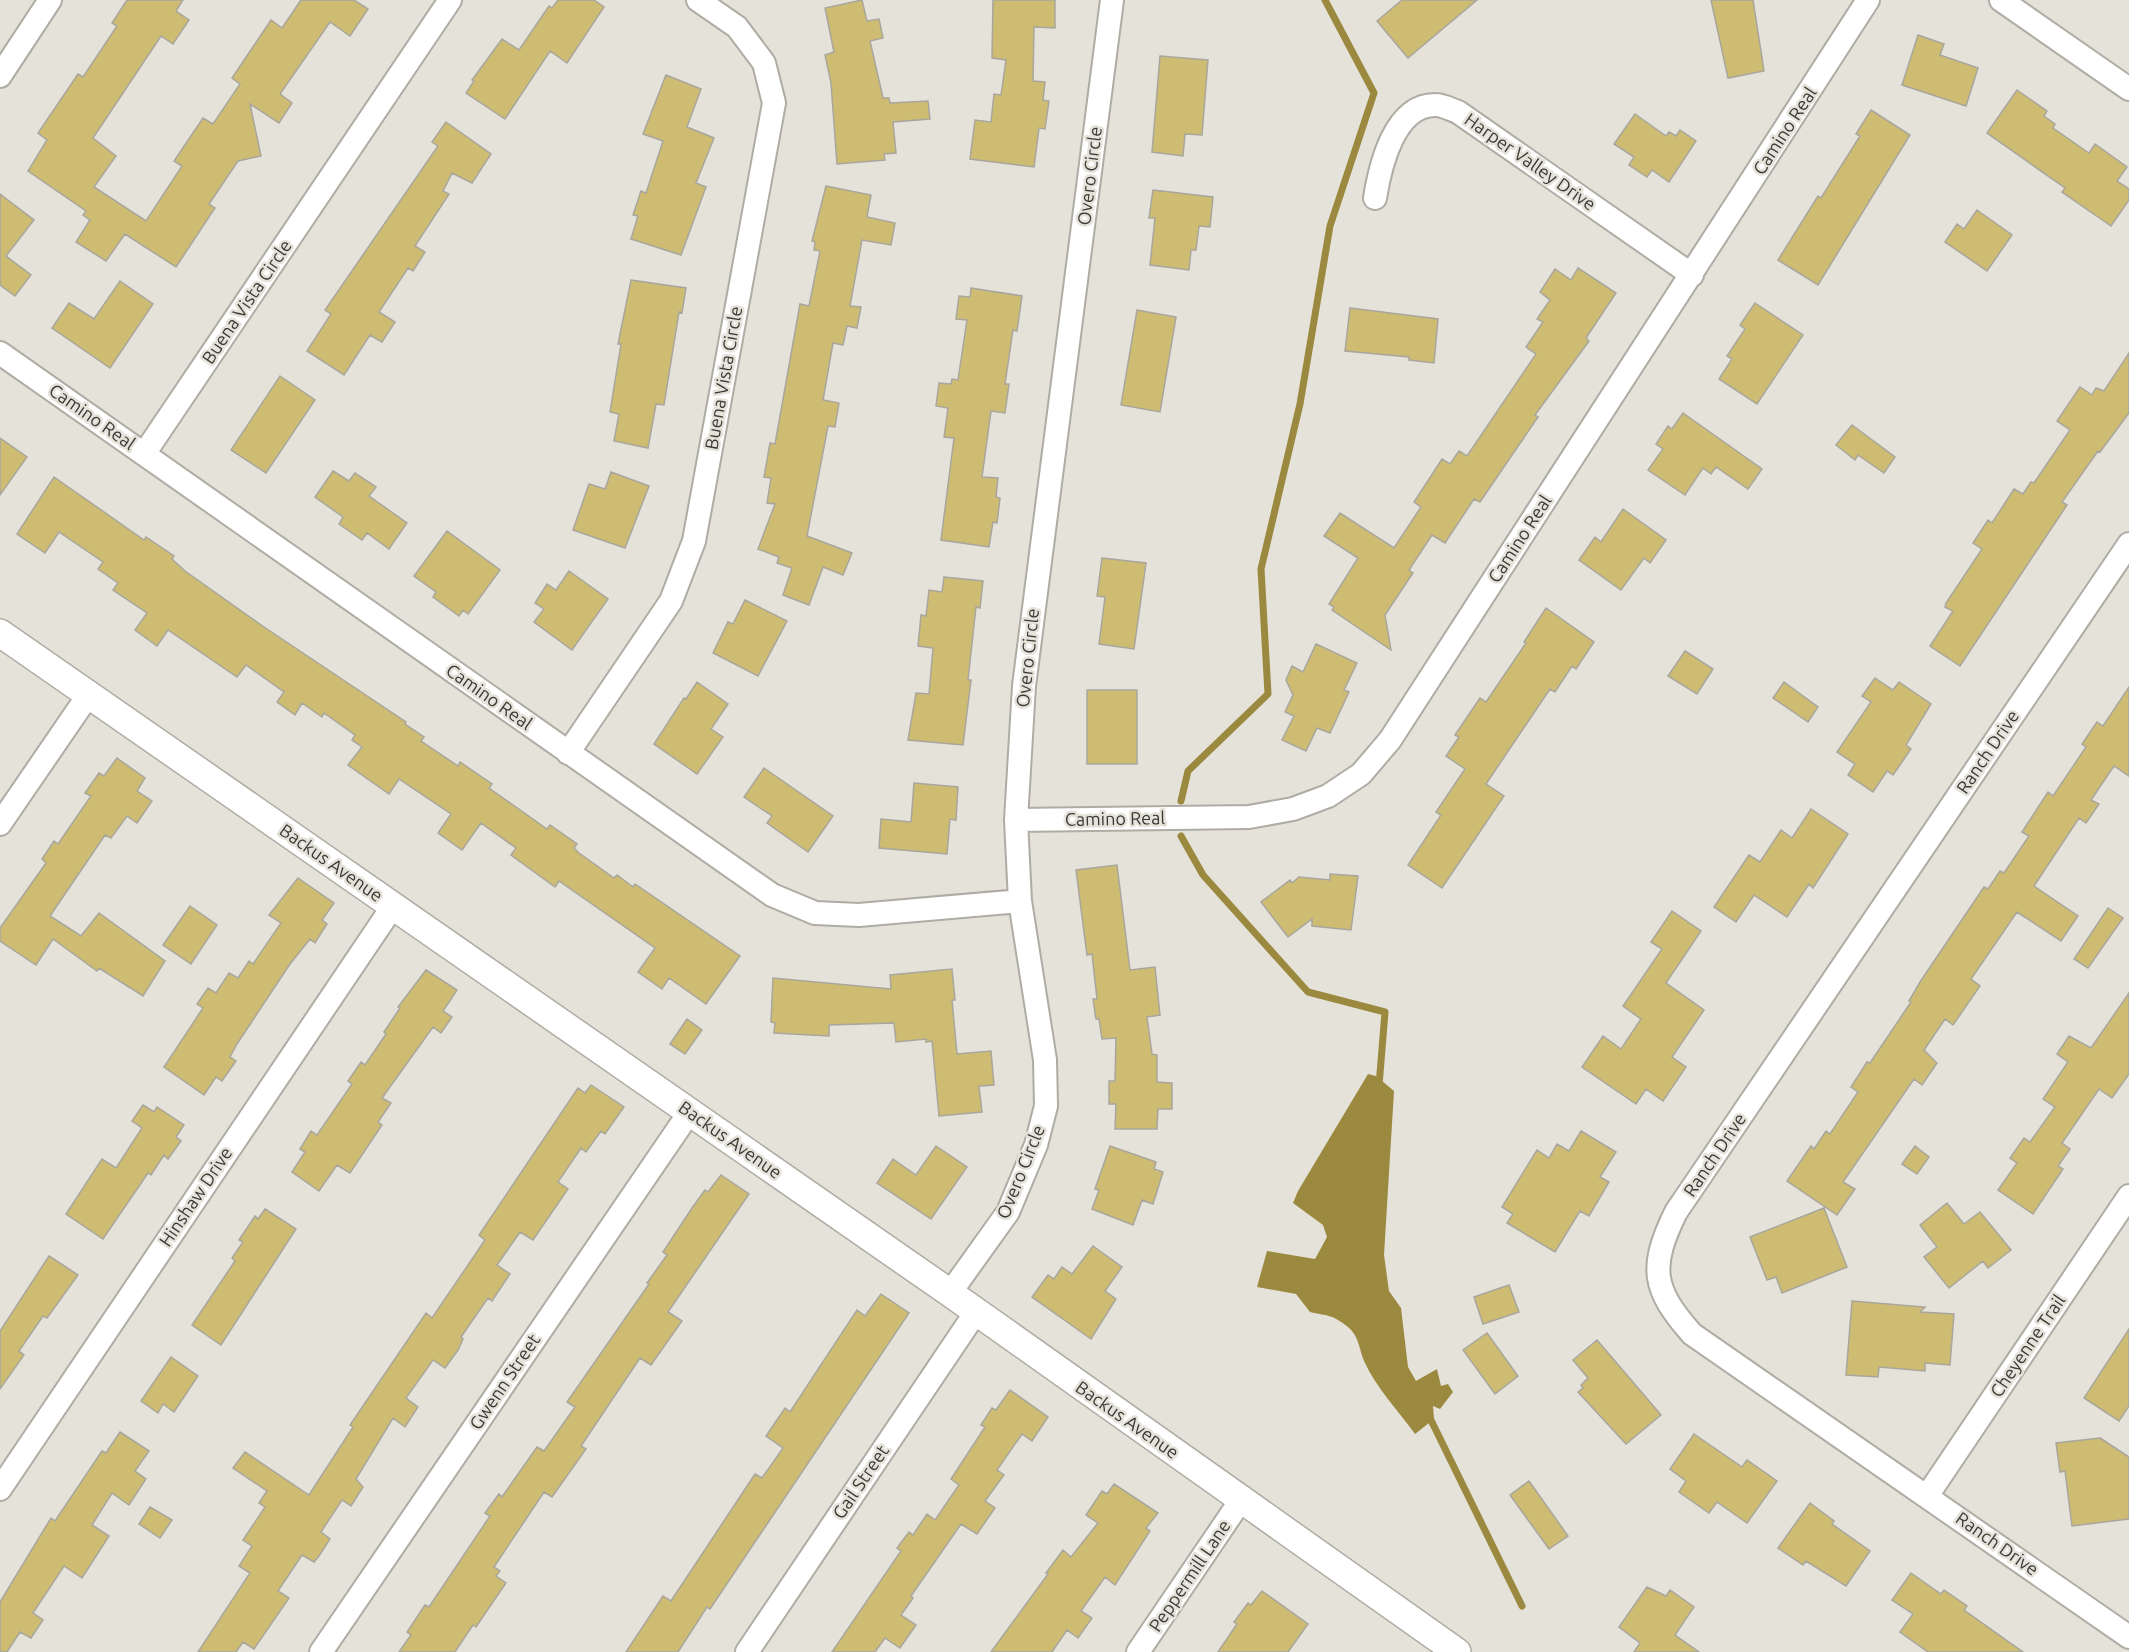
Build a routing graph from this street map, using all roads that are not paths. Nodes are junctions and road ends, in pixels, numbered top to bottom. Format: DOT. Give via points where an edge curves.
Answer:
graph roads {
  1 [pos="50,0"];
  2 [pos="450,0"];
  3 [pos="698,0"];
  4 [pos="1112,0"];
  5 [pos="2001,0"];
  6 [pos="1867,1"];
  7 [pos="0,76"];
  8 [pos="2129,89"];
  9 [pos="1375,198"];
  10 [pos="1692,275"];
  11 [pos="0,353"];
  12 [pos="144,454"];
  13 [pos="2129,544"];
  14 [pos="0,633"];
  15 [pos="89,694"];
  16 [pos="568,753"];
  17 [pos="1016,820"];
  18 [pos="0,825"];
  19 [pos="1020,901"];
  20 [pos="393,906"];
  21 [pos="689,1113"];
  22 [pos="2129,1196"];
  23 [pos="950,1293"];
  24 [pos="976,1312"];
  25 [pos="0,1489"];
  26 [pos="1927,1496"];
  27 [pos="1241,1500"];
  28 [pos="2129,1637"];
  29 [pos="321,1652"];
  30 [pos="747,1652"];
  31 [pos="1138,1652"];
  32 [pos="1457,1652"];
  1 -- 7 [label="street"];
  2 -- 12 [label="street, Buena Vista Circle"];
  3 -- 16 [label="street, Buena Vista Circle" via="738,27 764,63 774,104 694,541 671,601"];
  4 -- 17 [label="street, Overo Circle" via="1024,686"];
  5 -- 8 [label="street"];
  6 -- 10 [label="street, Camino Real"];
  9 -- 10 [label="street, Harper Valley Drive" via="1381,162 1390,140 1412,112 1436,105 1458,112"];
  10 -- 17 [label="street, Camino Real" via="1390,740 1361,774 1328,796 1293,809 1249,817"];
  11 -- 12 [label="street, Camino Real"];
  12 -- 16 [label="street, Camino Real"];
  13 -- 26 [label="street, Ranch Drive" via="1683,1203 1660,1245 1659,1280 1669,1308 1692,1334"];
  14 -- 15 [label="street, Backus Avenue"];
  15 -- 18 [label="street"];
  15 -- 20 [label="street, Backus Avenue"];
  16 -- 19 [label="street, Camino Real" via="772,895 815,913 859,915"];
  17 -- 19 [label="street, Overo Circle"];
  19 -- 23 [label="street, Overo Circle" via="1045,1060 1046,1106 1036,1145 1008,1212"];
  20 -- 21 [label="street, Backus Avenue"];
  20 -- 25 [label="street, Hinshaw Drive"];
  21 -- 23 [label="street, Backus Avenue"];
  21 -- 29 [label="street, Gwenn Street"];
  22 -- 26 [label="street, Cheyenne Trail"];
  23 -- 24 [label="street, Backus Avenue"];
  24 -- 27 [label="street, Backus Avenue"];
  24 -- 30 [label="street, Gail Street"];
  26 -- 28 [label="street, Ranch Drive"];
  27 -- 31 [label="street, Peppermill Lane"];
  27 -- 32 [label="street, Backus Avenue"];
}
